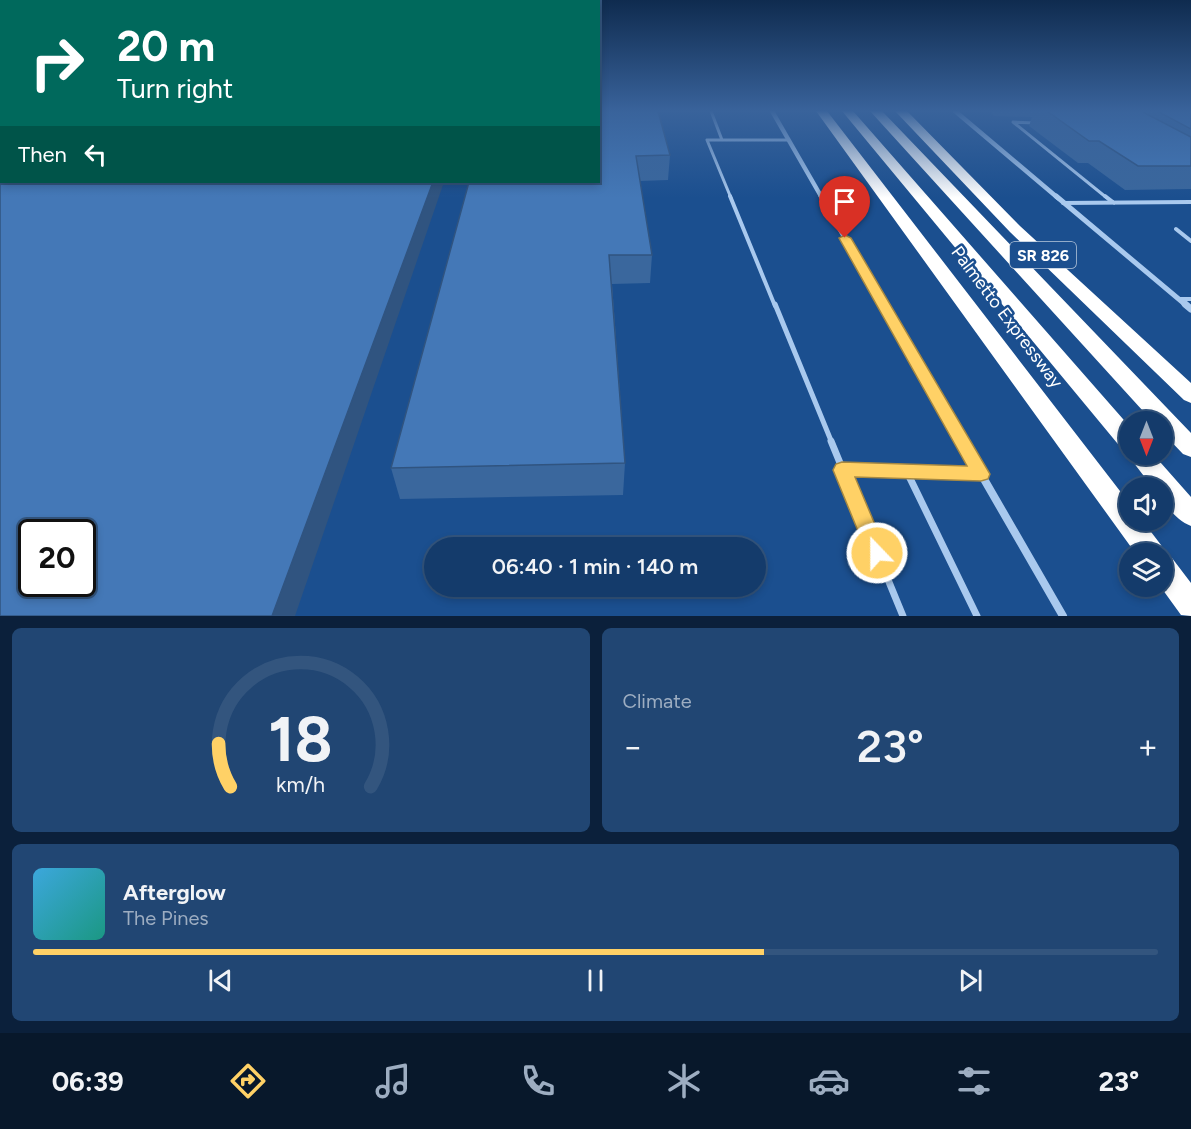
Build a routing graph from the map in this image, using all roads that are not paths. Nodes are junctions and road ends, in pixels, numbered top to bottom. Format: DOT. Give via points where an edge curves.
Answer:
graph roads {
  1 [pos="722,140"];
  2 [pos="788,140"];
  3 [pos="842,140"];
  4 [pos="872,140"];
  5 [pos="902,140"];
  6 [pos="928,140"];
  7 [pos="989,140"];
  8 [pos="1035,140"];
  9 [pos="1191,202"];
  10 [pos="1063,203"];
  11 [pos="1114,203"];
  12 [pos="1176,229"];
  13 [pos="1191,241"];
  14 [pos="1179,299"];
  15 [pos="1191,299"];
  16 [pos="1191,309"];
  17 [pos="1191,395"];
  18 [pos="1119,430"];
  19 [pos="1191,448"];
  20 [pos="1148,465"];
  21 [pos="842,470"];
  22 [pos="906,470"];
  23 [pos="981,474"];
  24 [pos="1191,515"];
  25 [pos="1144,543"];
  26 [pos="1173,582"];
  27 [pos="1187,602"];
  28 [pos="903,616"];
  29 [pos="977,616"];
  30 [pos="1063,616"];
  1 -- 2 [label="lane"];
  1 -- 21 [label="lane" via="707,140"];
  2 -- 23 [label="street"];
  3 -- 25 [label="highway, Palmetto Expressway"];
  4 -- 18 [label="highway"];
  5 -- 19 [label="highway"];
  6 -- 17 [label="highway, SR 826" via="1015,229"];
  7 -- 10 [label="street"];
  8 -- 11 [label="lane"];
  9 -- 11 [label="lane"];
  10 -- 11 [label="lane"];
  10 -- 14 [label="street"];
  12 -- 13 [label="lane"];
  14 -- 15 [label="lane"];
  14 -- 16 [label="street"];
  20 -- 24 [label="highway"];
  21 -- 22 [label="lane"];
  21 -- 28 [label="lane"];
  22 -- 23 [label="lane"];
  22 -- 29 [label="lane"];
  23 -- 30 [label="street"];
  26 -- 27 [label="highway"];
}
